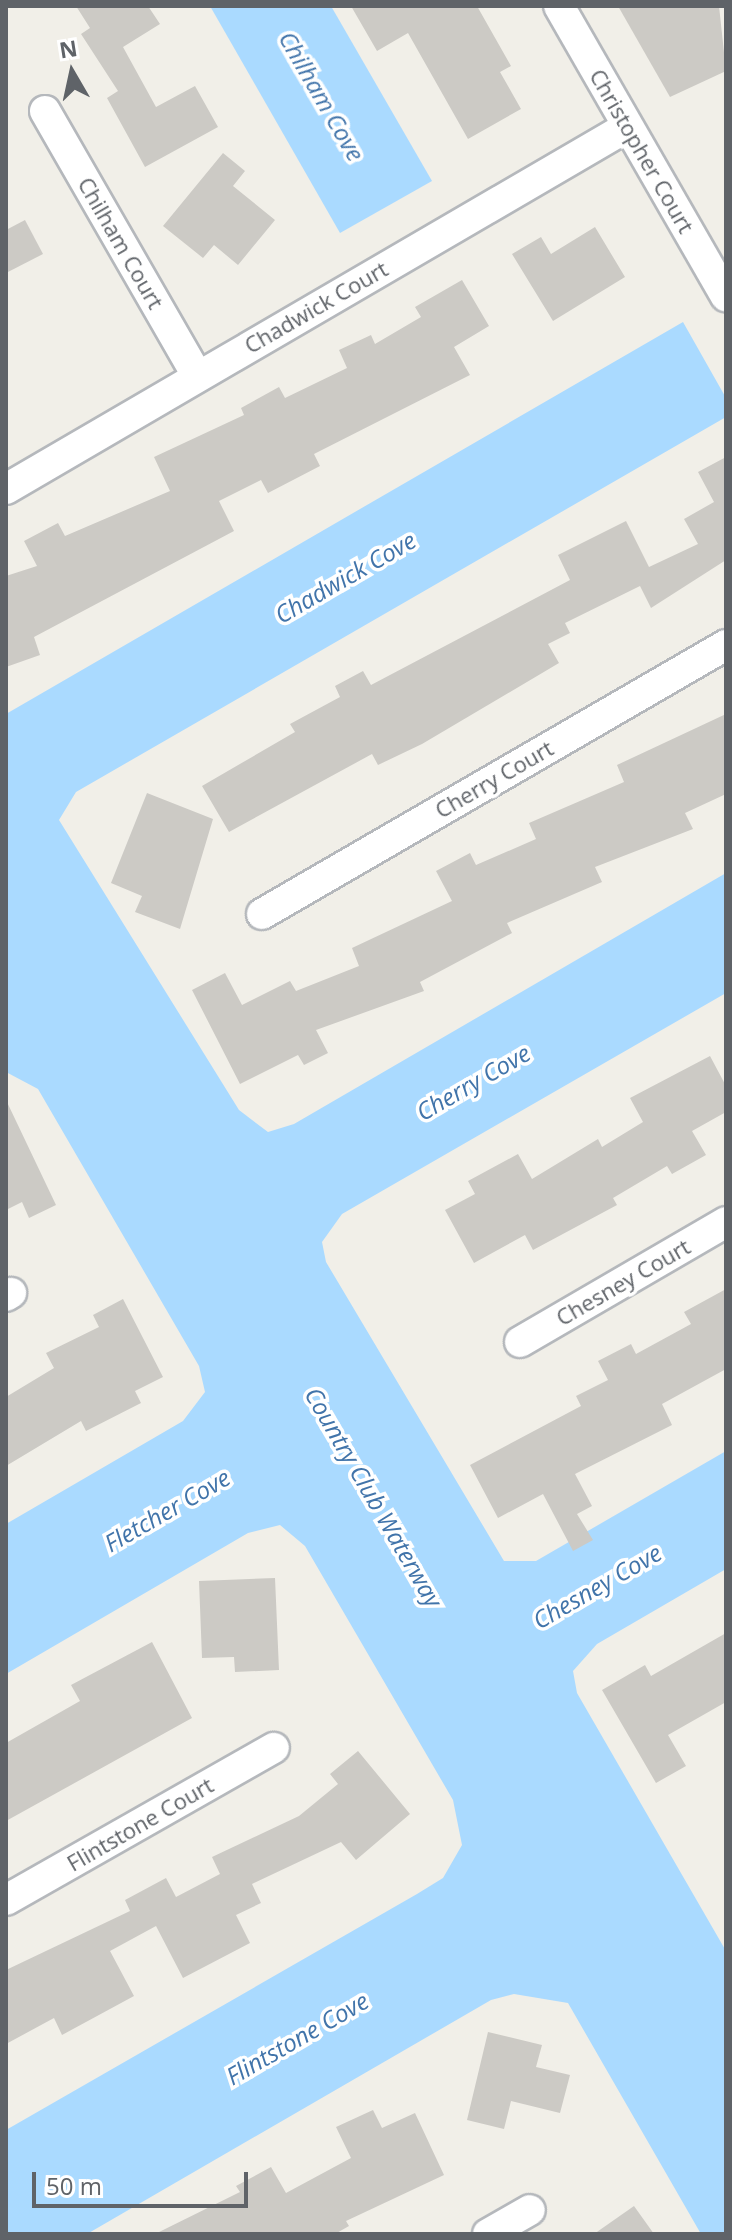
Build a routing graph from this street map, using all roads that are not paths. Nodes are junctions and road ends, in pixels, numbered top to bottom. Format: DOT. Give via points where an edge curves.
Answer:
graph roads {
  1 [pos="559,6"];
  2 [pos="45,111"];
  3 [pos="627,127"];
  4 [pos="726,296"];
  5 [pos="197,375"];
  6 [pos="6,489"];
  7 [pos="726,645"];
  8 [pos="262,914"];
  9 [pos="726,1222"];
  10 [pos="520,1342"];
  11 [pos="274,1748"];
  12 [pos="6,1900"];
  13 [pos="530,2210"];
  14 [pos="488,2234"];
  1 -- 3 [label="street, Christopher Court"];
  2 -- 5 [label="street, Chilham Court"];
  3 -- 4 [label="street, Christopher Court"];
  3 -- 5 [label="street, Chadwick Court"];
  5 -- 6 [label="street, Chadwick Court"];
  7 -- 8 [label="street, Cherry Court"];
  9 -- 10 [label="street, Chesney Court"];
  11 -- 12 [label="street, Flintstone Court"];
  13 -- 14 [label="street"];
}
